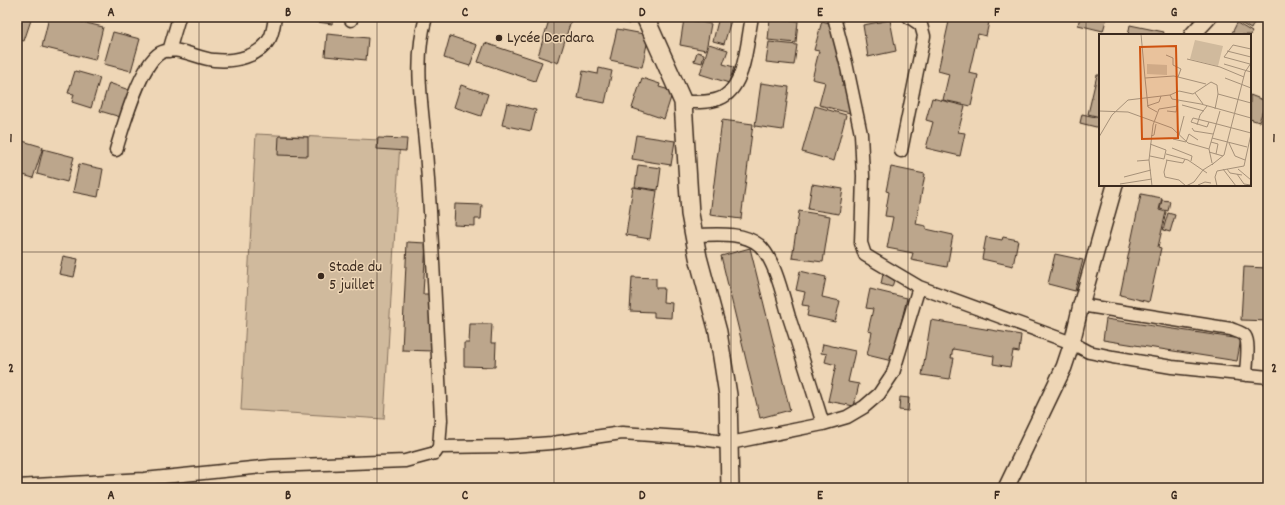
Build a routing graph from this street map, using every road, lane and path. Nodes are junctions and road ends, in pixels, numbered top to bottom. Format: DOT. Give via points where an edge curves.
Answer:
graph roads {
  1 [pos="178,17"];
  2 [pos="275,17"];
  3 [pos="426,17"];
  4 [pos="645,17"];
  5 [pos="752,17"];
  6 [pos="834,17"];
  7 [pos="909,17"];
  8 [pos="1209,17"];
  9 [pos="1193,34"];
  10 [pos="169,51"];
  11 [pos="684,102"];
  12 [pos="116,150"];
  13 [pos="901,151"];
  14 [pos="1115,186"];
  15 [pos="694,235"];
  16 [pos="919,287"];
  17 [pos="1081,305"];
  18 [pos="1072,343"];
  19 [pos="1246,375"];
  20 [pos="1268,377"];
  21 [pos="823,424"];
  22 [pos="730,442"];
  23 [pos="439,447"];
  24 [pos="17,486"];
  25 [pos="730,488"];
  26 [pos="1006,488"];
  1 -- 10 [label="street"];
  2 -- 10 [label="street" via="271,37 262,49 238,59 213,60"];
  3 -- 23 [label="street" via="420,36 419,68 428,171 441,420"];
  4 -- 11 [label="main road"];
  5 -- 11 [label="street" via="740,79 732,90 723,97 710,101"];
  6 -- 16 [label="street" via="861,134 862,249 872,260"];
  7 -- 13 [label="street" via="921,25 924,36"];
  8 -- 9 [label="street"];
  10 -- 12 [label="street" via="159,53 143,76 135,91"];
  11 -- 15 [label="main road" via="690,214"];
  14 -- 17 [label="street"];
  15 -- 21 [label="street" via="729,235 750,240 759,246 768,258 780,284"];
  15 -- 22 [label="main road" via="718,332 728,395"];
  16 -- 18 [label="street"];
  16 -- 21 [label="street" via="893,373 879,394 847,417"];
  17 -- 18 [label="street"];
  17 -- 19 [label="street" via="1231,329 1245,337 1247,343"];
  18 -- 19 [label="street" via="1089,352 1113,357"];
  18 -- 26 [label="street" via="1064,367"];
  19 -- 20 [label="street"];
  21 -- 22 [label="street"];
  22 -- 23 [label="street" via="622,433 552,443"];
  22 -- 25 [label="main road"];
  23 -- 24 [label="street" via="435,453 427,457 405,461 272,466 144,479"];
}
